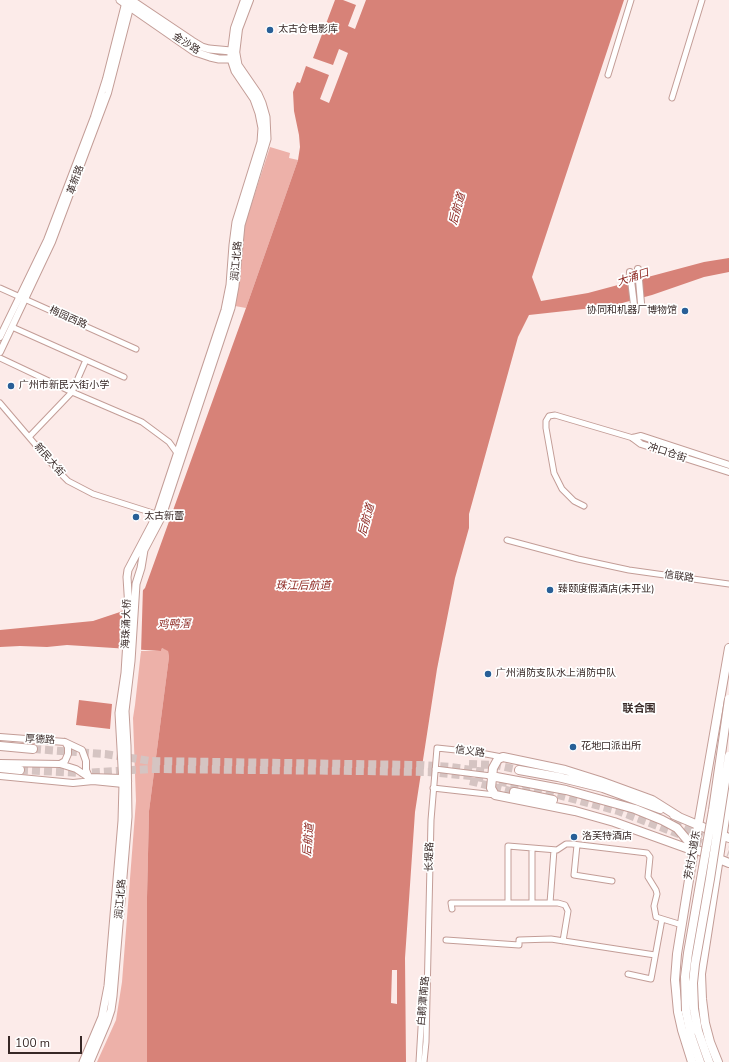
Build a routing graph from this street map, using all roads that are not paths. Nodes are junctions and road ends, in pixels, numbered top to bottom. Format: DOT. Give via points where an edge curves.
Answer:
graph roads {
  1 [pos="244,0"];
  2 [pos="250,0"];
  3 [pos="631,0"];
  4 [pos="702,0"];
  5 [pos="128,2"];
  6 [pos="232,55"];
  7 [pos="608,75"];
  8 [pos="672,98"];
  9 [pos="638,269"];
  10 [pos="630,272"];
  11 [pos="0,288"];
  12 [pos="22,298"];
  13 [pos="641,303"];
  14 [pos="634,304"];
  15 [pos="12,327"];
  16 [pos="0,337"];
  17 [pos="136,349"];
  18 [pos="0,352"];
  19 [pos="0,358"];
  20 [pos="86,360"];
  21 [pos="124,377"];
  22 [pos="72,392"];
  23 [pos="0,403"];
  24 [pos="29,437"];
  25 [pos="633,438"];
  26 [pos="177,453"];
  27 [pos="729,465"];
  28 [pos="729,472"];
  29 [pos="584,506"];
  30 [pos="157,519"];
  31 [pos="507,540"];
  32 [pos="729,584"];
  33 [pos="729,648"];
  34 [pos="729,699"];
  35 [pos="123,732"];
  36 [pos="0,737"];
  37 [pos="64,742"];
  38 [pos="0,746"];
  39 [pos="437,748"];
  40 [pos="33,749"];
  41 [pos="729,756"];
  42 [pos="503,757"];
  43 [pos="0,763"];
  44 [pos="60,764"];
  45 [pos="0,768"];
  46 [pos="435,769"];
  47 [pos="20,770"];
  48 [pos="519,770"];
  49 [pos="0,776"];
  50 [pos="491,776"];
  51 [pos="707,780"];
  52 [pos="93,781"];
  53 [pos="124,781"];
  54 [pos="729,784"];
  55 [pos="433,788"];
  56 [pos="514,792"];
  57 [pos="729,793"];
  58 [pos="495,796"];
  59 [pos="679,817"];
  60 [pos="698,825"];
  61 [pos="726,837"];
  62 [pos="577,845"];
  63 [pos="532,848"];
  64 [pos="694,849"];
  65 [pos="554,850"];
  66 [pos="720,860"];
  67 [pos="729,863"];
  68 [pos="612,881"];
  69 [pos="508,903"];
  70 [pos="532,903"];
  71 [pos="550,903"];
  72 [pos="452,910"];
  73 [pos="662,919"];
  74 [pos="682,924"];
  75 [pos="446,940"];
  76 [pos="563,941"];
  77 [pos="655,955"];
  78 [pos="427,965"];
  79 [pos="628,974"];
  80 [pos="83,1062"];
  81 [pos="90,1062"];
  82 [pos="419,1062"];
  83 [pos="424,1062"];
  84 [pos="692,1062"];
  85 [pos="700,1062"];
  86 [pos="709,1062"];
  87 [pos="718,1062"];
  1 -- 6 [label="street, 润江北路" via="234,28"];
  2 -- 6 [label="street, 润江北路"];
  3 -- 7 [label="street"];
  4 -- 8 [label="street"];
  5 -- 6 [label="main road, 金沙路" via="202,47"];
  5 -- 12 [label="street, 革新路" via="94,116 50,234"];
  6 -- 26 [label="main road, 润江北路" via="235,71 257,105 262,135 236,222 226,304"];
  6 -- 30 [label="main road, 润江北路" via="262,103 268,124 267,138 241,225 231,308"];
  9 -- 13 [label="street"];
  10 -- 14 [label="street"];
  11 -- 12 [label="street, 梅园西路"];
  12 -- 15 [label="street, 革新路"];
  12 -- 16 [label="street, 革新路"];
  12 -- 17 [label="street, 梅园西路"];
  15 -- 18 [label="street, 革新路"];
  15 -- 20 [label="street"];
  19 -- 22 [label="street"];
  20 -- 21 [label="street"];
  20 -- 22 [label="street"];
  22 -- 24 [label="street"];
  22 -- 26 [label="street" via="142,422 169,442"];
  23 -- 24 [label="street, 新民大街"];
  24 -- 30 [label="street, 新民大街" via="68,481 93,494"];
  25 -- 27 [label="street, 冲口仓街" via="641,436"];
  25 -- 28 [label="street, 冲口仓街" via="641,444"];
  25 -- 29 [label="street" via="555,415 549,416 546,428 554,473 562,489 574,501"];
  26 -- 30 [label="main road, 润江北路"];
  30 -- 35 [label="main road, 海珠涌大桥" via="144,550 135,590"];
  30 -- 35 [label="main road, 海珠涌大桥" via="126,578 129,609 120,707"];
  31 -- 32 [label="street, 信联路" via="629,570"];
  33 -- 51 [label="main road, 芳村大道东"];
  34 -- 85 [label="main road, 芳村大道东, bridge" via="686,977 686,1011"];
  35 -- 53 [label="main road, 润江北路"];
  36 -- 37 [label="street, 厚德路"];
  37 -- 44 [label="street, 厚德路" via="68,747 68,754 65,761"];
  37 -- 53 [label="street" via="82,750 89,777"];
  38 -- 40 [label="main road"];
  39 -- 42 [label="street, 信义路"];
  39 -- 46 [label="street, 长堤路"];
  41 -- 86 [label="main road, 芳村大道东, bridge" via="693,983 698,1031"];
  42 -- 50 [label="main road" via="495,763"];
  42 -- 59 [label="main road" via="600,780 652,800"];
  43 -- 44 [label="street"];
  44 -- 52 [label="street" via="76,769"];
  45 -- 47 [label="main road"];
  46 -- 50 [label="street"];
  46 -- 55 [label="street, 长堤路"];
  48 -- 59 [label="main road" via="603,788"];
  49 -- 52 [label="street" via="73,783"];
  50 -- 58 [label="main road" via="491,788"];
  50 -- 64 [label="main road" via="572,791 644,812 677,828"];
  51 -- 54 [label="main road"];
  51 -- 60 [label="main road, 芳村大道东"];
  52 -- 53 [label="street"];
  53 -- 80 [label="main road, 润江北路" via="107,997 102,1017"];
  53 -- 81 [label="main road, 润江北路" via="128,817 113,996 107,1022"];
  55 -- 58 [label="street"];
  55 -- 78 [label="street, 长堤路"];
  56 -- 64 [label="main road" via="601,813"];
  57 -- 61 [label="main road"];
  58 -- 64 [label="main road" via="575,811"];
  59 -- 60 [label="main road"];
  60 -- 61 [label="main road"];
  60 -- 64 [label="main road, 芳村大道东"];
  61 -- 66 [label="main road"];
  62 -- 65 [label="street" via="566,844"];
  62 -- 68 [label="street" via="574,875"];
  62 -- 73 [label="street" via="647,853 650,857 648,877 657,894 655,913 656,917"];
  63 -- 65 [label="street"];
  63 -- 69 [label="street" via="508,846"];
  63 -- 70 [label="street"];
  64 -- 66 [label="main road"];
  64 -- 74 [label="main road, 芳村大道东"];
  65 -- 71 [label="street"];
  66 -- 67 [label="main road"];
  66 -- 87 [label="main road" via="701,987 705,1022"];
  69 -- 70 [label="street"];
  69 -- 72 [label="street" via="451,903"];
  70 -- 71 [label="street"];
  71 -- 76 [label="street" via="565,905 567,908"];
  73 -- 74 [label="street"];
  73 -- 77 [label="street"];
  74 -- 84 [label="main road, 芳村大道东" via="677,954 676,992 679,1020"];
  75 -- 76 [label="street" via="519,945 519,940"];
  76 -- 77 [label="street"];
  77 -- 79 [label="street" via="651,980"];
  78 -- 82 [label="street, 白鹅潭南路"];
  78 -- 83 [label="street, 白鹅潭南路"];
}
